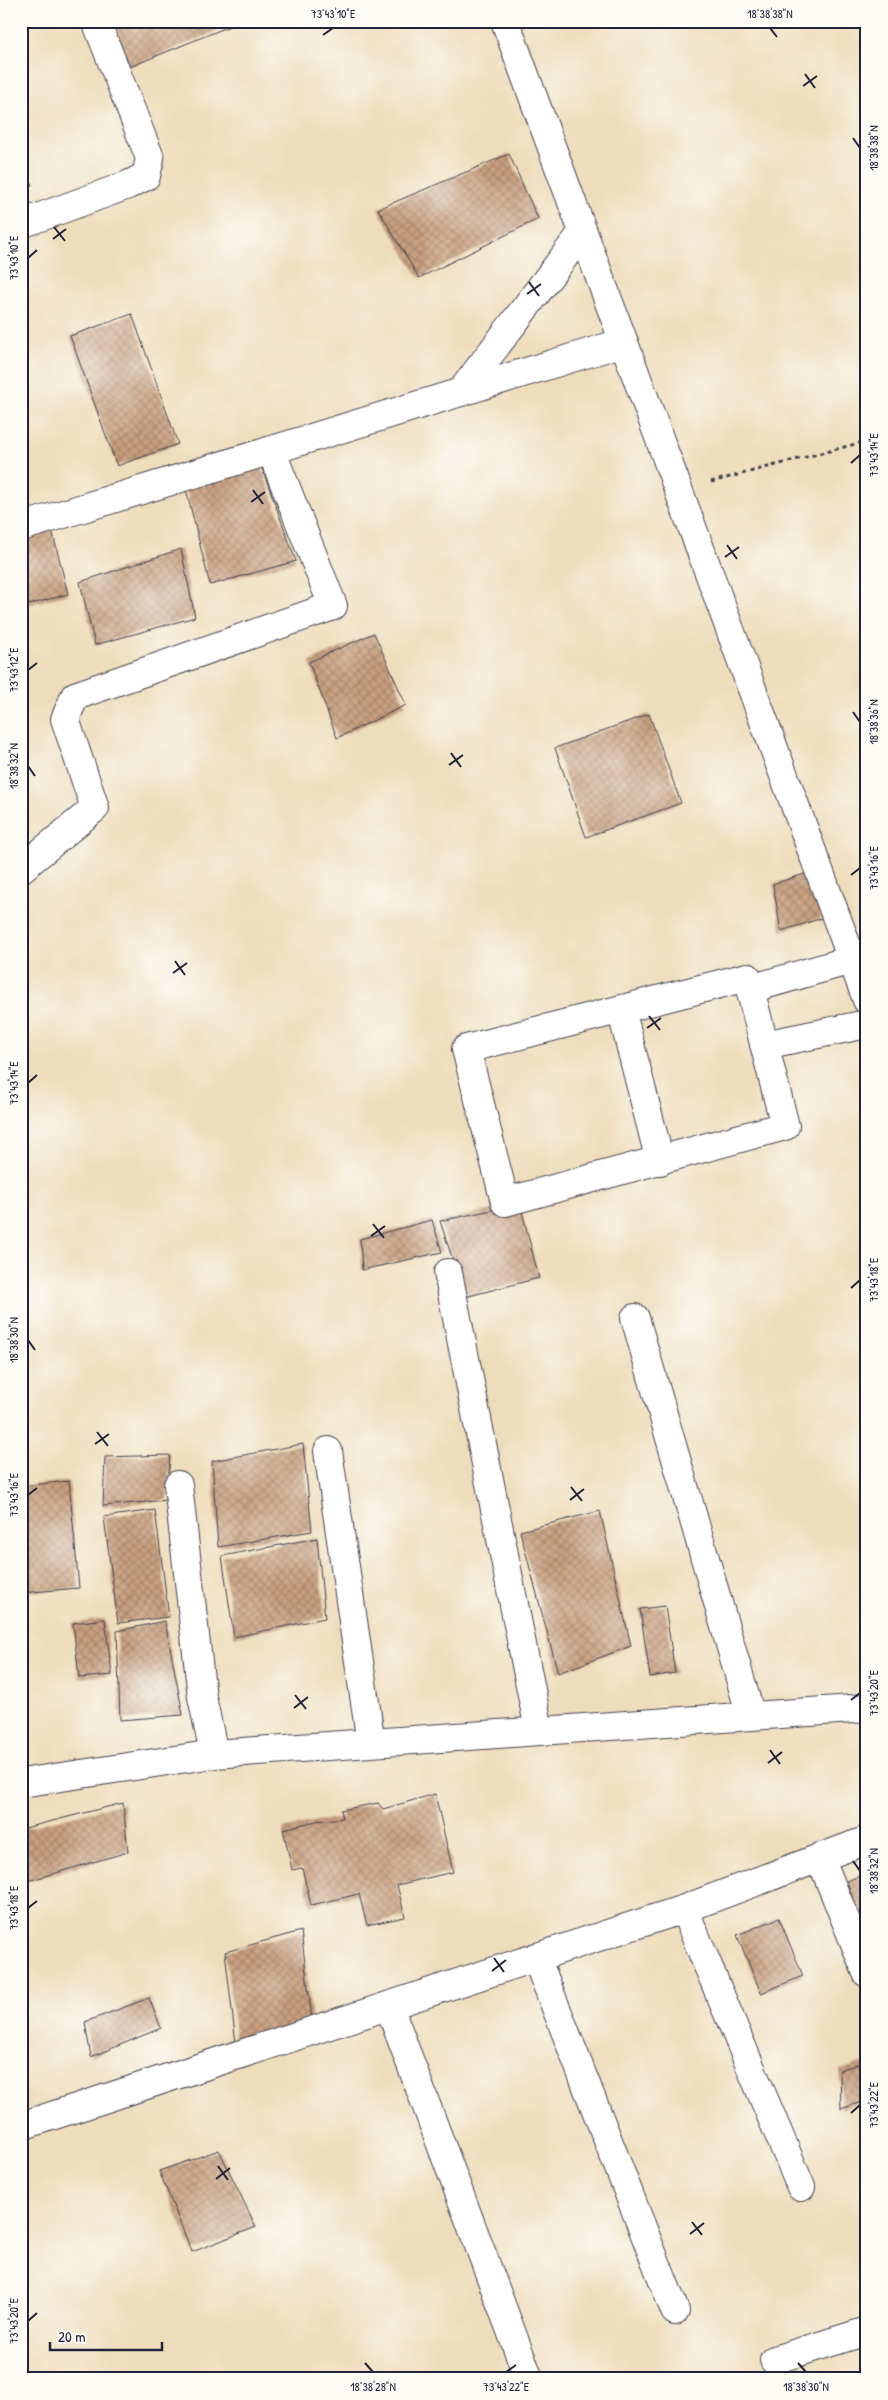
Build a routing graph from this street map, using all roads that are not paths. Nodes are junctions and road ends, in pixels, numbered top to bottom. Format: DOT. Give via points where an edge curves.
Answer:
graph roads {
  1 [pos="96,21"];
  2 [pos="505,21"];
  3 [pos="21,224"];
  4 [pos="583,232"];
  5 [pos="624,342"];
  6 [pos="462,392"];
  7 [pos="271,450"];
  8 [pos="21,527"];
  9 [pos="21,869"];
  10 [pos="852,960"];
  11 [pos="750,989"];
  12 [pos="867,1000"];
  13 [pos="622,1009"];
  14 [pos="867,1024"];
  15 [pos="764,1045"];
  16 [pos="660,1161"];
  17 [pos="448,1273"];
  18 [pos="635,1318"];
  19 [pos="328,1450"];
  20 [pos="178,1485"];
  21 [pos="867,1708"];
  22 [pos="751,1716"];
  23 [pos="539,1730"];
  24 [pos="371,1743"];
  25 [pos="214,1754"];
  26 [pos="21,1783"];
  27 [pos="867,1840"];
  28 [pos="820,1857"];
  29 [pos="684,1909"];
  30 [pos="536,1957"];
  31 [pos="867,1973"];
  32 [pos="389,2006"];
  33 [pos="21,2126"];
  34 [pos="801,2187"];
  35 [pos="675,2311"];
  36 [pos="867,2331"];
  37 [pos="774,2360"];
  38 [pos="529,2379"];
  1 -- 3 [label="street" via="150,158 146,176"];
  2 -- 4 [label="street"];
  4 -- 5 [label="street"];
  4 -- 6 [label="street"];
  5 -- 6 [label="street"];
  5 -- 10 [label="street"];
  6 -- 7 [label="street"];
  7 -- 8 [label="street"];
  7 -- 9 [label="street" via="333,606 74,696 65,719 95,808"];
  10 -- 11 [label="street"];
  10 -- 12 [label="street"];
  11 -- 13 [label="street" via="747,977"];
  11 -- 15 [label="street"];
  13 -- 16 [label="street"];
  13 -- 16 [label="street" via="466,1049 505,1202"];
  14 -- 15 [label="street"];
  15 -- 16 [label="street" via="785,1126"];
  17 -- 23 [label="street"];
  18 -- 22 [label="street"];
  19 -- 24 [label="street"];
  20 -- 25 [label="street" via="202,1697"];
  21 -- 22 [label="street"];
  22 -- 23 [label="street"];
  23 -- 24 [label="street"];
  24 -- 25 [label="street"];
  25 -- 26 [label="street"];
  27 -- 28 [label="street"];
  28 -- 29 [label="street"];
  28 -- 31 [label="street"];
  29 -- 30 [label="street"];
  29 -- 34 [label="street"];
  30 -- 32 [label="street"];
  30 -- 35 [label="street"];
  32 -- 33 [label="street"];
  32 -- 38 [label="street"];
  36 -- 37 [label="street"];
}
